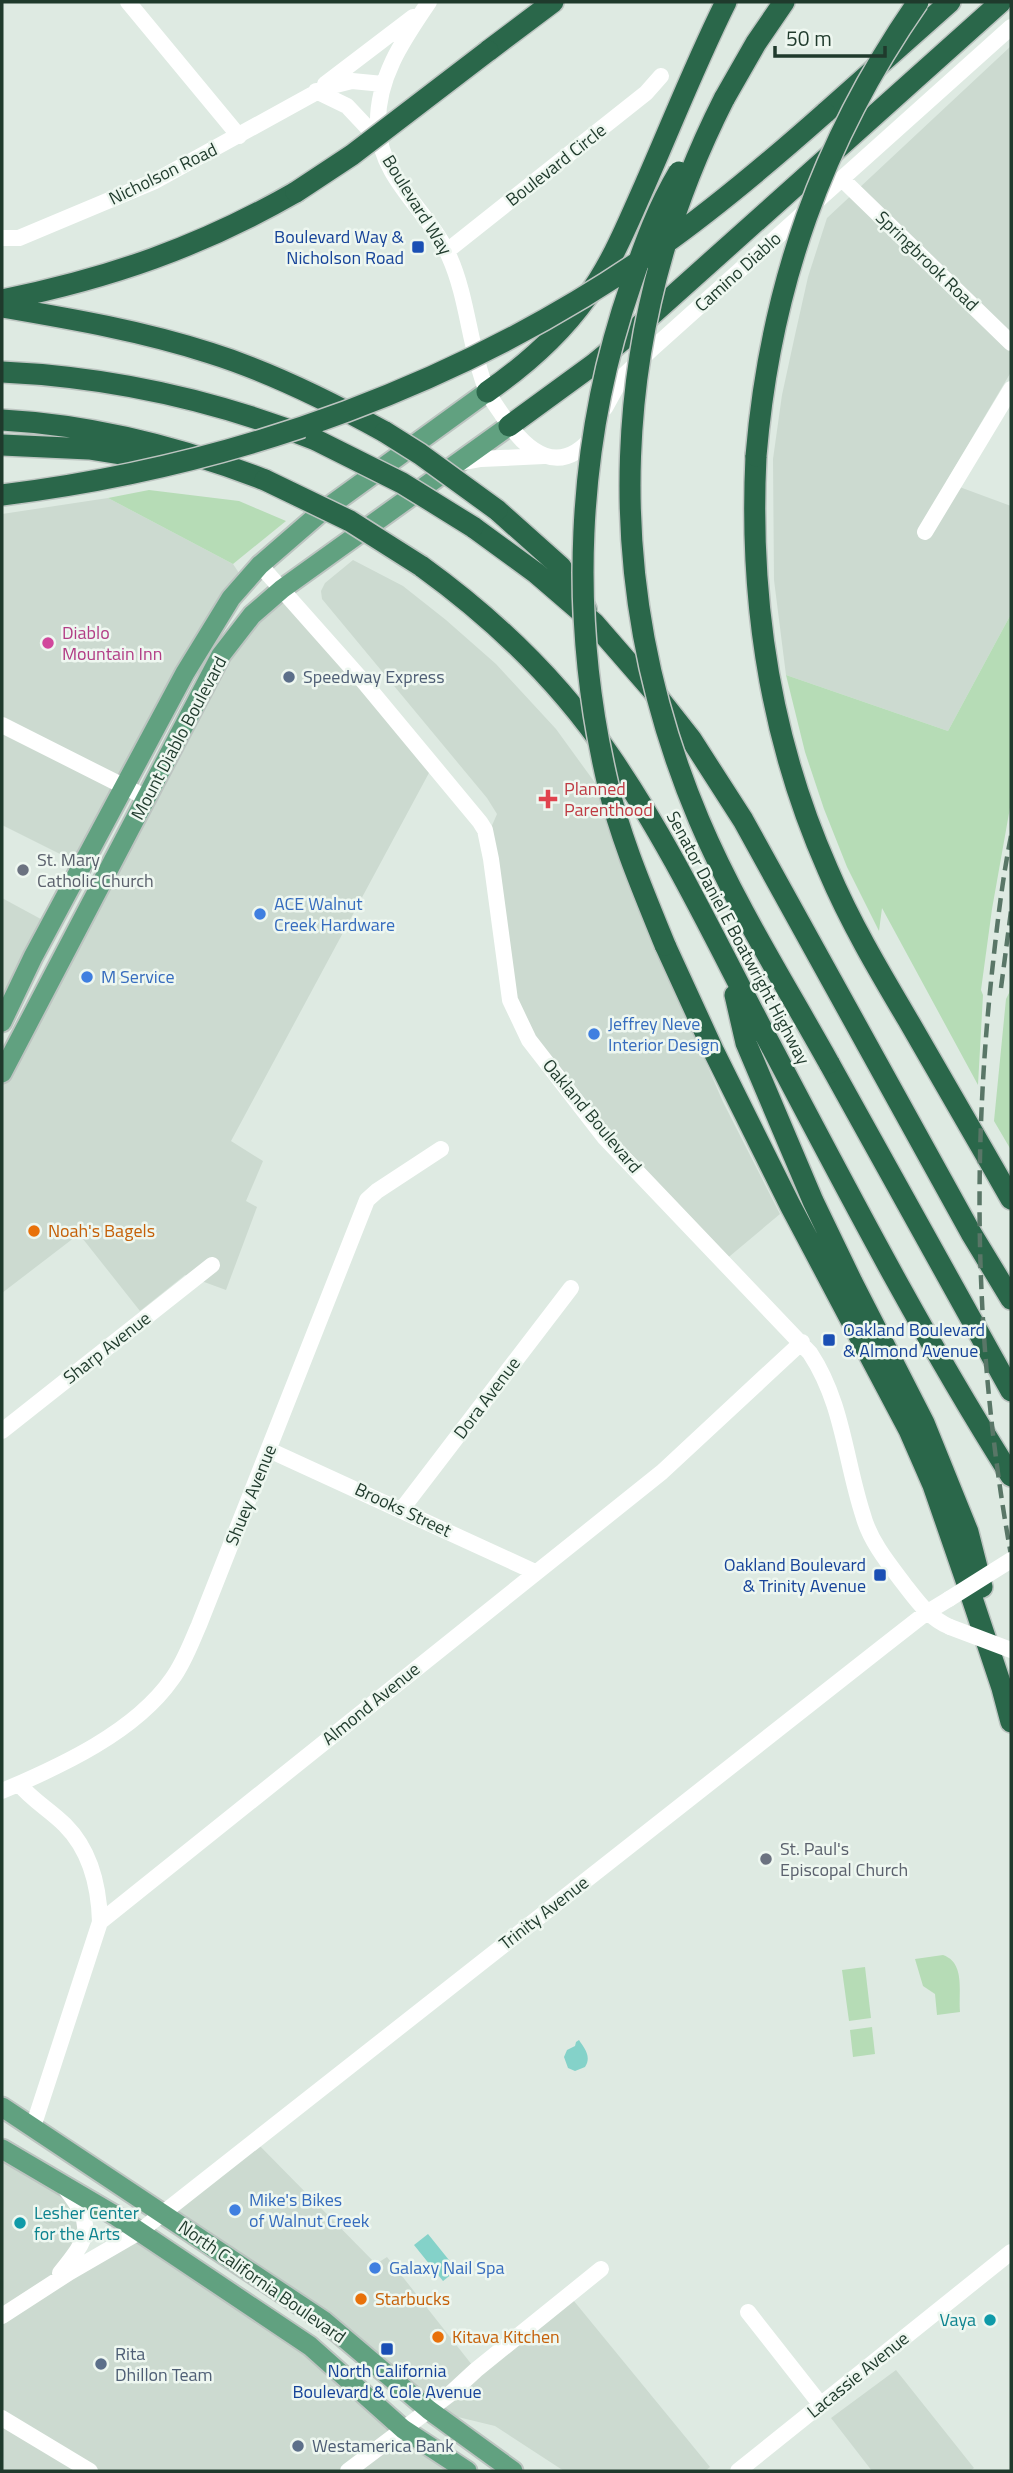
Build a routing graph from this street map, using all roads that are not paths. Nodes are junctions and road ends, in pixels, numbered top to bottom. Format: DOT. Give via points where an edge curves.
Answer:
graph roads {
  1 [pos="128,2"];
  2 [pos="553,2"];
  3 [pos="726,2"];
  4 [pos="784,2"];
  5 [pos="918,2"];
  6 [pos="950,2"];
  7 [pos="1002,2"];
  8 [pos="428,4"];
  9 [pos="1011,27"];
  10 [pos="661,76"];
  11 [pos="383,84"];
  12 [pos="316,91"];
  13 [pos="724,99"];
  14 [pos="239,136"];
  15 [pos="379,139"];
  16 [pos="843,180"];
  17 [pos="2,238"];
  18 [pos="447,251"];
  19 [pos="2,300"];
  20 [pos="2,307"];
  21 [pos="1011,342"];
  22 [pos="2,372"];
  23 [pos="1011,389"];
  24 [pos="487,392"];
  25 [pos="2,419"];
  26 [pos="509,426"];
  27 [pos="2,445"];
  28 [pos="544,456"];
  29 [pos="458,463"];
  30 [pos="265,480"];
  31 [pos="2,495"];
  32 [pos="925,532"];
  33 [pos="260,565"];
  34 [pos="282,589"];
  35 [pos="594,623"];
  36 [pos="2,725"];
  37 [pos="124,786"];
  38 [pos="147,797"];
  39 [pos="729,965"];
  40 [pos="2,1022"];
  41 [pos="2,1073"];
  42 [pos="441,1149"];
  43 [pos="1011,1199"];
  44 [pos="212,1265"];
  45 [pos="571,1287"];
  46 [pos="1011,1299"];
  47 [pos="802,1342"];
  48 [pos="1011,1391"];
  49 [pos="2,1431"];
  50 [pos="269,1450"];
  51 [pos="1011,1476"];
  52 [pos="402,1509"];
  53 [pos="1011,1560"];
  54 [pos="535,1572"];
  55 [pos="926,1613"];
  56 [pos="1011,1650"];
  57 [pos="1002,1688"];
  58 [pos="1011,1722"];
  59 [pos="19,1784"];
  60 [pos="2,1791"];
  61 [pos="100,1922"];
  62 [pos="2,2107"];
  63 [pos="33,2127"];
  64 [pos="2,2149"];
  65 [pos="64,2186"];
  66 [pos="162,2214"];
  67 [pos="139,2232"];
  68 [pos="1011,2252"];
  69 [pos="601,2269"];
  70 [pos="50,2285"];
  71 [pos="748,2312"];
  72 [pos="2,2316"];
  73 [pos="821,2405"];
  74 [pos="429,2410"];
  75 [pos="2,2418"];
  76 [pos="402,2429"];
  77 [pos="90,2471"];
  78 [pos="348,2471"];
  79 [pos="467,2471"];
  80 [pos="513,2471"];
  81 [pos="738,2471"];
  1 -- 14 [label="street"];
  2 -- 19 [label="highway, bridge" via="352,155 296,192 155,260"];
  3 -- 24 [label="highway" via="599,279 552,340"];
  4 -- 13 [label="highway"];
  5 -- 43 [label="highway, bridge" via="837,141 790,262 764,379 756,456 754,557 777,717 800,799 827,869 855,927"];
  6 -- 31 [label="highway, bridge" via="734,191 632,266 519,334 340,414 218,454 112,478"];
  7 -- 26 [label="highway" via="647,319"];
  8 -- 11 [label="street, Boulevard Way"];
  8 -- 12 [label="street, Nicholson Road"];
  9 -- 16 [label="street, Camino Diablo"];
  10 -- 18 [label="street, Boulevard Circle" via="640,98"];
  11 -- 12 [label="street, Nicholson Road" via="352,82"];
  11 -- 15 [label="street, Boulevard Way"];
  12 -- 14 [label="street, Nicholson Road"];
  12 -- 15 [label="street, Boulevard Way" via="347,106"];
  13 -- 48 [label="highway, bridge" via="673,218 641,343 629,509 633,572 649,670 687,792 728,880"];
  13 -- 57 [label="highway, bridge" via="666,194 628,290 600,397 585,509 582,574 595,718 609,787 665,945 790,1205 909,1430 933,1485"];
  14 -- 17 [label="street, Nicholson Road" via="116,198 19,238"];
  15 -- 18 [label="street, Boulevard Way" via="398,183"];
  16 -- 21 [label="street, Springbrook Road"];
  16 -- 28 [label="street, Camino Diablo" via="622,377 586,446 572,455"];
  18 -- 24 [label="street, Boulevard Way"];
  20 -- 35 [label="highway, bridge" via="95,323 212,353 340,407 420,454 497,510 561,567"];
  22 -- 35 [label="highway, bridge" via="158,391 252,416 316,440 402,483 473,527"];
  23 -- 32 [label="street"];
  24 -- 26 [label="street"];
  24 -- 33 [label="main road, Mount Diablo Boulevard" via="320,513"];
  25 -- 30 [label="highway, Senator Daniel E Boatwright Highway" via="134,438"];
  26 -- 28 [label="street"];
  26 -- 29 [label="main road, Mount Diablo Boulevard"];
  27 -- 30 [label="highway" via="106,450"];
  28 -- 29 [label="street, Camino Diablo"];
  29 -- 34 [label="main road, Mount Diablo Boulevard"];
  30 -- 39 [label="highway, Senator Daniel E Boatwright Highway, bridge" via="350,521 421,566 526,656 611,757"];
  33 -- 34 [label="street, Oakland Boulevard"];
  33 -- 37 [label="main road, Mount Diablo Boulevard" via="231,598 189,665"];
  34 -- 38 [label="main road, Mount Diablo Boulevard" via="252,615 221,655"];
  34 -- 47 [label="street, Oakland Boulevard" via="485,830 510,1000 529,1040 605,1138"];
  35 -- 46 [label="highway" via="671,714 727,792"];
  36 -- 37 [label="street"];
  37 -- 38 [label="street"];
  37 -- 40 [label="main road, Mount Diablo Boulevard"];
  38 -- 41 [label="main road, Mount Diablo Boulevard"];
  39 -- 51 [label="highway, Senator Daniel E Boatwright Highway" via="892,1274"];
  39 -- 57 [label="highway" via="746,1043 800,1172 924,1423 956,1500 983,1591"];
  42 -- 50 [label="street, Shuey Avenue" via="367,1200"];
  44 -- 49 [label="street, Sharp Avenue"];
  45 -- 52 [label="street, Dora Avenue"];
  47 -- 54 [label="street, Almond Avenue" via="662,1472"];
  47 -- 55 [label="street, Oakland Boulevard" via="829,1388 872,1537"];
  50 -- 52 [label="street, Brooks Street"];
  50 -- 59 [label="street, Shuey Avenue" via="174,1677 129,1723"];
  52 -- 54 [label="street, Brooks Street"];
  53 -- 55 [label="street, Trinity Avenue, bridge"];
  54 -- 61 [label="street, Almond Avenue"];
  55 -- 56 [label="street, Oakland Boulevard, bridge"];
  55 -- 66 [label="street, Trinity Avenue"];
  57 -- 58 [label="highway"];
  59 -- 60 [label="street, Shuey Avenue"];
  59 -- 61 [label="street" via="66,1826 81,1847 92,1867"];
  61 -- 63 [label="street"];
  62 -- 63 [label="main road, North California Boulevard"];
  63 -- 66 [label="main road, North California Boulevard"];
  64 -- 65 [label="main road, North California Boulevard"];
  65 -- 67 [label="main road, North California Boulevard"];
  65 -- 70 [label="street" via="87,2227 82,2245"];
  66 -- 67 [label="street, Trinity Avenue"];
  66 -- 74 [label="main road, North California Boulevard" via="324,2322"];
  67 -- 70 [label="street, Trinity Avenue"];
  67 -- 76 [label="main road, North California Boulevard" via="310,2346"];
  68 -- 73 [label="street, Lacassie Avenue"];
  69 -- 74 [label="street"];
  70 -- 72 [label="street, Trinity Avenue"];
  71 -- 73 [label="street"];
  73 -- 81 [label="street, Lacassie Avenue"];
  74 -- 76 [label="street"];
  74 -- 80 [label="main road, North California Boulevard"];
  75 -- 77 [label="street"];
  76 -- 78 [label="street"];
  76 -- 79 [label="main road, North California Boulevard"];
}
